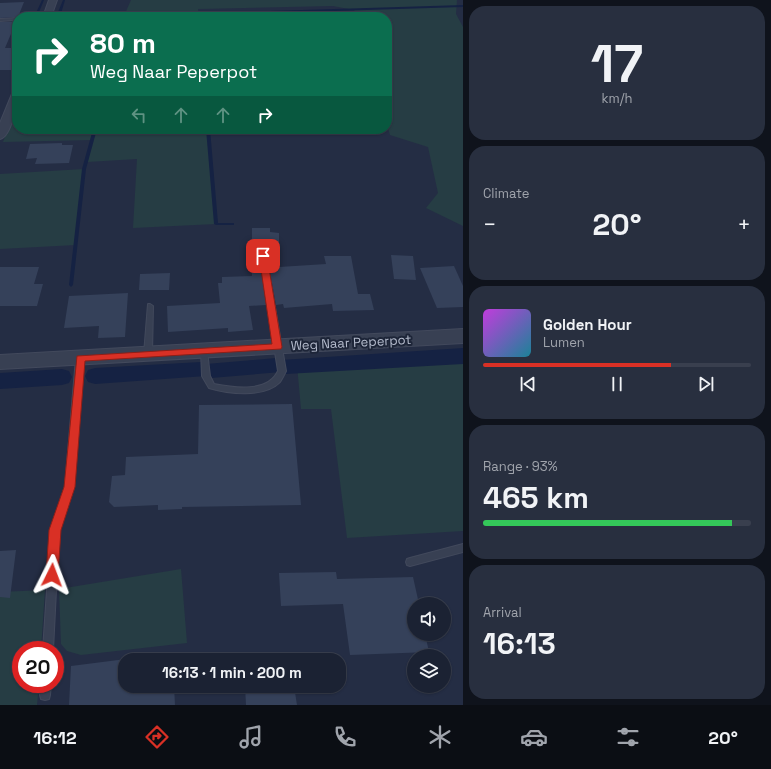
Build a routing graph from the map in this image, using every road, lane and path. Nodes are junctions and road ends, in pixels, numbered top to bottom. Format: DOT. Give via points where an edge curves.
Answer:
graph roads {
  1 [pos="53,0"];
  2 [pos="49,12"];
  3 [pos="12,19"];
  4 [pos="0,20"];
  5 [pos="12,106"];
  6 [pos="0,136"];
  7 [pos="263,256"];
  8 [pos="150,306"];
  9 [pos="463,336"];
  10 [pos="277,347"];
  11 [pos="204,351"];
  12 [pos="148,354"];
  13 [pos="80,358"];
  14 [pos="0,362"];
  15 [pos="463,548"];
  16 [pos="410,562"];
  17 [pos="49,641"];
  1 -- 2 [label="street"];
  3 -- 4 [label="lane"];
  5 -- 6 [label="street"];
  7 -- 10 [label="lane"];
  8 -- 12 [label="lane"];
  9 -- 10 [label="street, Weg Naar Peperpot"];
  10 -- 11 [label="street, Weg Naar Peperpot"];
  10 -- 11 [label="lane" via="282,371 280,377 275,383 261,388 212,386 206,376"];
  11 -- 12 [label="street, Weg Naar Peperpot"];
  12 -- 13 [label="street, Weg Naar Peperpot"];
  13 -- 14 [label="street, Weg Naar Peperpot"];
  13 -- 17 [label="lane" via="69,487 55,530"];
  15 -- 16 [label="lane"];
}
